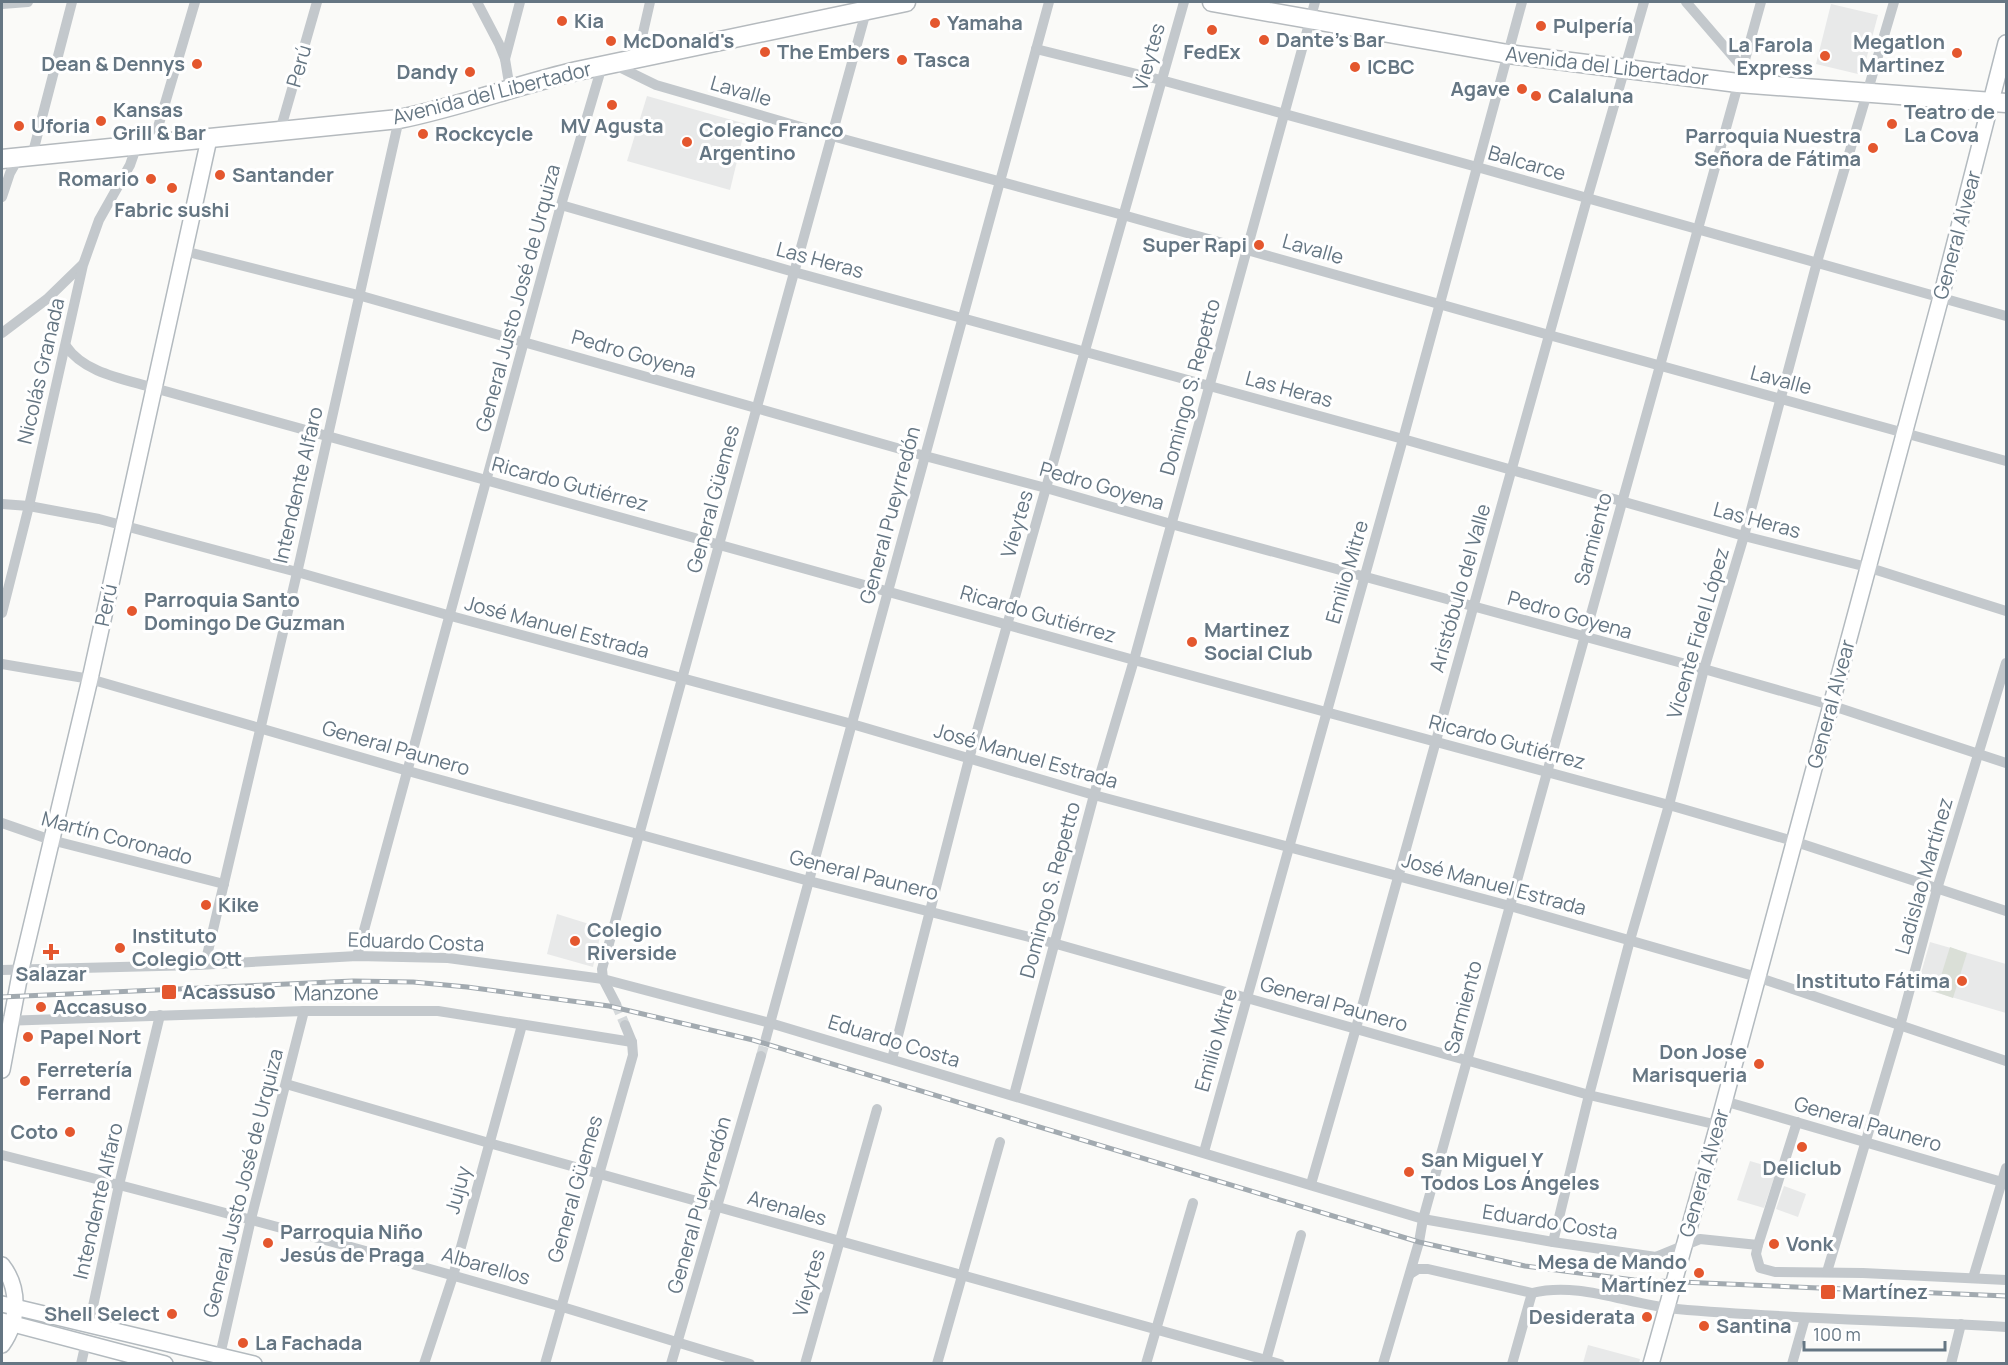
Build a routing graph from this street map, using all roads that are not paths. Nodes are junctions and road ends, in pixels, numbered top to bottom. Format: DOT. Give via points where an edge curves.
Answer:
graph roads {
  1 [pos="28,2"];
  2 [pos="72,2"];
  3 [pos="195,2"];
  4 [pos="317,2"];
  5 [pos="477,2"];
  6 [pos="520,2"];
  7 [pos="650,2"];
  8 [pos="906,2"];
  9 [pos="1049,2"];
  10 [pos="1184,2"];
  11 [pos="1212,2"];
  12 [pos="1522,2"];
  13 [pos="1644,2"];
  14 [pos="1686,2"];
  15 [pos="1761,2"];
  16 [pos="1894,2"];
  17 [pos="2,4"];
  18 [pos="868,5"];
  19 [pos="1312,10"];
  20 [pos="2007,43"];
  21 [pos="1036,49"];
  22 [pos="1508,54"];
  23 [pos="505,59"];
  24 [pos="636,59"];
  25 [pos="608,65"];
  26 [pos="1625,68"];
  27 [pos="1740,75"];
  28 [pos="1161,80"];
  29 [pos="510,88"];
  30 [pos="1866,93"];
  31 [pos="1999,102"];
  32 [pos="1283,115"];
  33 [pos="399,119"];
  34 [pos="280,131"];
  35 [pos="831,136"];
  36 [pos="208,139"];
  37 [pos="145,145"];
  38 [pos="17,157"];
  39 [pos="1476,167"];
  40 [pos="1000,182"];
  41 [pos="2,197"];
  42 [pos="1587,199"];
  43 [pos="561,205"];
  44 [pos="1123,215"];
  45 [pos="1697,230"];
  46 [pos="1246,249"];
  47 [pos="184,251"];
  48 [pos="1817,262"];
  49 [pos="83,265"];
  50 [pos="794,272"];
  51 [pos="358,295"];
  52 [pos="1941,297"];
  53 [pos="1439,303"];
  54 [pos="2007,316"];
  55 [pos="963,317"];
  56 [pos="2,333"];
  57 [pos="1549,335"];
  58 [pos="524,341"];
  59 [pos="66,346"];
  60 [pos="1084,352"];
  61 [pos="1659,366"];
  62 [pos="1209,386"];
  63 [pos="154,388"];
  64 [pos="1782,399"];
  65 [pos="756,408"];
  66 [pos="1904,432"];
  67 [pos="327,436"];
  68 [pos="1403,440"];
  69 [pos="925,456"];
  70 [pos="2007,461"];
  71 [pos="1511,471"];
  72 [pos="487,480"];
  73 [pos="1046,488"];
  74 [pos="1622,501"];
  75 [pos="2,504"];
  76 [pos="29,506"];
  77 [pos="1171,524"];
  78 [pos="124,526"];
  79 [pos="1744,536"];
  80 [pos="719,544"];
  81 [pos="1867,567"];
  82 [pos="297,572"];
  83 [pos="1365,576"];
  84 [pos="888,590"];
  85 [pos="1472,606"];
  86 [pos="2007,611"];
  87 [pos="2,613"];
  88 [pos="451,616"];
  89 [pos="1008,623"];
  90 [pos="1584,638"];
  91 [pos="1134,660"];
  92 [pos="2007,663"];
  93 [pos="2,664"];
  94 [pos="1704,669"];
  95 [pos="90,679"];
  96 [pos="682,679"];
  97 [pos="1830,705"];
  98 [pos="1328,711"];
  99 [pos="852,724"];
  100 [pos="260,728"];
  101 [pos="1436,742"];
  102 [pos="1978,753"];
  103 [pos="969,759"];
  104 [pos="2007,763"];
  105 [pos="408,771"];
  106 [pos="1547,771"];
  107 [pos="1094,795"];
  108 [pos="1669,805"];
  109 [pos="2,823"];
  110 [pos="639,834"];
  111 [pos="51,840"];
  112 [pos="1793,841"];
  113 [pos="1289,847"];
  114 [pos="1399,876"];
  115 [pos="809,881"];
  116 [pos="224,884"];
  117 [pos="1937,889"];
  118 [pos="1510,906"];
  119 [pos="929,910"];
  120 [pos="2007,911"];
  121 [pos="1630,940"];
  122 [pos="1053,943"];
  123 [pos="357,956"];
  124 [pos="205,964"];
  125 [pos="21,969"];
  126 [pos="2,970"];
  127 [pos="1757,977"];
  128 [pos="603,979"];
  129 [pos="1248,997"];
  130 [pos="616,1004"];
  131 [pos="304,1011"];
  132 [pos="160,1015"];
  133 [pos="6,1021"];
  134 [pos="770,1023"];
  135 [pos="522,1025"];
  136 [pos="625,1025"];
  137 [pos="1900,1026"];
  138 [pos="1356,1028"];
  139 [pos="766,1038"];
  140 [pos="632,1042"];
  141 [pos="761,1056"];
  142 [pos="892,1059"];
  143 [pos="2007,1060"];
  144 [pos="1466,1062"];
  145 [pos="2,1070"];
  146 [pos="286,1084"];
  147 [pos="1014,1095"];
  148 [pos="1588,1095"];
  149 [pos="1724,1101"];
  150 [pos="877,1108"];
  151 [pos="1797,1122"];
  152 [pos="1718,1125"];
  153 [pos="1000,1142"];
  154 [pos="1866,1142"];
  155 [pos="489,1143"];
  156 [pos="1204,1152"];
  157 [pos="2,1155"];
  158 [pos="2007,1168"];
  159 [pos="598,1173"];
  160 [pos="2002,1182"];
  161 [pos="1311,1184"];
  162 [pos="119,1185"];
  163 [pos="1193,1203"];
  164 [pos="717,1207"];
  165 [pos="251,1218"];
  166 [pos="1423,1219"];
  167 [pos="1301,1235"];
  168 [pos="839,1241"];
  169 [pos="1553,1242"];
  170 [pos="1684,1245"];
  171 [pos="1758,1245"];
  172 [pos="2,1265"];
  173 [pos="1827,1272"];
  174 [pos="1410,1274"];
  175 [pos="963,1275"];
  176 [pos="453,1276"];
  177 [pos="1973,1278"];
  178 [pos="2007,1280"];
  179 [pos="1532,1293"];
  180 [pos="8,1306"];
  181 [pos="561,1306"];
  182 [pos="1666,1308"];
  183 [pos="1805,1318"];
  184 [pos="7,1322"];
  185 [pos="1961,1324"];
  186 [pos="89,1325"];
  187 [pos="2007,1327"];
  188 [pos="1155,1330"];
  189 [pos="86,1342"];
  190 [pos="677,1344"];
  191 [pos="2,1345"];
  192 [pos="219,1360"];
  193 [pos="1266,1362"];
  194 [pos="81,1364"];
  195 [pos="165,1364"];
  196 [pos="254,1364"];
  197 [pos="424,1364"];
  198 [pos="545,1364"];
  199 [pos="671,1364"];
  200 [pos="750,1364"];
  201 [pos="805,1364"];
  202 [pos="937,1364"];
  203 [pos="1146,1364"];
  204 [pos="1280,1364"];
  205 [pos="1383,1364"];
  206 [pos="1512,1364"];
  207 [pos="1651,1364"];
  208 [pos="1792,1364"];
  209 [pos="1951,1364"];
  1 -- 17 [label="street"];
  2 -- 38 [label="street"];
  3 -- 37 [label="street, Nicolás Granada"];
  4 -- 34 [label="street, Perú"];
  5 -- 23 [label="street"];
  6 -- 23 [label="street"];
  7 -- 24 [label="street"];
  8 -- 18 [label="main road, Avenida del Libertador"];
  9 -- 21 [label="street, General Pueyrredón"];
  10 -- 28 [label="street, Vieytes"];
  11 -- 19 [label="main road, Avenida del Libertador"];
  12 -- 22 [label="street, Emilio Mitre"];
  13 -- 26 [label="street, Aristóbulo del Valle"];
  14 -- 27 [label="street"];
  15 -- 27 [label="street, Sarmiento"];
  16 -- 30 [label="street, Vicente Fidel López"];
  18 -- 24 [label="main road, Avenida del Libertador"];
  18 -- 35 [label="street, General Güemes"];
  19 -- 22 [label="main road, Avenida del Libertador" via="1403,36"];
  19 -- 32 [label="street, Domingo S. Repetto"];
  20 -- 31 [label="street, General Alvear"];
  21 -- 28 [label="street, Balcarce"];
  21 -- 40 [label="street, General Pueyrredón"];
  22 -- 26 [label="main road, Avenida del Libertador"];
  22 -- 39 [label="street, Emilio Mitre"];
  23 -- 29 [label="street"];
  24 -- 25 [label="main road, Avenida del Libertador"];
  25 -- 29 [label="main road, Avenida del Libertador"];
  25 -- 35 [label="street, Lavalle" via="656,85"];
  25 -- 43 [label="street, General Justo José de Urquiza"];
  26 -- 27 [label="main road, Avenida del Libertador"];
  26 -- 42 [label="street, Aristóbulo del Valle"];
  27 -- 30 [label="main road, Avenida del Libertador"];
  27 -- 45 [label="street, Sarmiento"];
  28 -- 32 [label="street, Balcarce"];
  28 -- 44 [label="street, Vieytes"];
  29 -- 33 [label="main road, Avenida del Libertador"];
  30 -- 31 [label="main road, Avenida del Libertador"];
  30 -- 48 [label="street, Vicente Fidel López"];
  31 -- 52 [label="street, General Alvear"];
  32 -- 39 [label="street, Balcarce"];
  32 -- 46 [label="street, Domingo S. Repetto"];
  33 -- 34 [label="main road, Avenida del Libertador"];
  33 -- 51 [label="street, Intendente Alfaro"];
  34 -- 36 [label="main road, Avenida del Libertador"];
  35 -- 40 [label="street, Lavalle"];
  35 -- 50 [label="street, General Güemes"];
  36 -- 37 [label="main road, Avenida del Libertador"];
  36 -- 47 [label="street, Perú"];
  37 -- 38 [label="main road, Avenida del Libertador"];
  37 -- 49 [label="street, Nicolás Granada" via="99,220"];
  38 -- 41 [label="street"];
  39 -- 42 [label="street, Balcarce"];
  39 -- 53 [label="street, Emilio Mitre"];
  40 -- 44 [label="street, Lavalle"];
  40 -- 55 [label="street, General Pueyrredón"];
  42 -- 45 [label="street, Balcarce"];
  42 -- 57 [label="street, Aristóbulo del Valle"];
  43 -- 50 [label="street, Las Heras"];
  43 -- 58 [label="street, General Justo José de Urquiza"];
  44 -- 46 [label="street, Lavalle"];
  44 -- 60 [label="street, Vieytes"];
  45 -- 48 [label="street, Balcarce"];
  45 -- 61 [label="street, Sarmiento"];
  46 -- 53 [label="street, Lavalle"];
  46 -- 62 [label="street, Domingo S. Repetto"];
  47 -- 51 [label="street, Pedro Goyena"];
  47 -- 63 [label="street, Perú"];
  48 -- 52 [label="street, Balcarce"];
  48 -- 64 [label="street, Vicente Fidel López"];
  49 -- 56 [label="street"];
  49 -- 59 [label="street, Nicolás Granada"];
  50 -- 55 [label="street, Las Heras"];
  50 -- 65 [label="street, General Güemes"];
  51 -- 58 [label="street, Pedro Goyena"];
  51 -- 67 [label="street, Intendente Alfaro"];
  52 -- 54 [label="street, Balcarce"];
  52 -- 66 [label="street, General Alvear"];
  53 -- 57 [label="street, Lavalle"];
  53 -- 68 [label="street, Emilio Mitre"];
  55 -- 60 [label="street, Las Heras"];
  55 -- 69 [label="street, General Pueyrredón"];
  57 -- 61 [label="street, Lavalle"];
  57 -- 71 [label="street, Aristóbulo del Valle"];
  58 -- 65 [label="street, Pedro Goyena"];
  58 -- 72 [label="street, General Justo José de Urquiza"];
  59 -- 63 [label="street, Ricardo Gutiérrez" via="87,365"];
  59 -- 76 [label="street, Nicolás Granada"];
  60 -- 62 [label="street, Las Heras"];
  60 -- 73 [label="street, Vieytes"];
  61 -- 64 [label="street, Lavalle"];
  61 -- 74 [label="street, Sarmiento"];
  62 -- 68 [label="street, Las Heras"];
  62 -- 77 [label="street, Domingo S. Repetto"];
  63 -- 67 [label="street, Ricardo Gutiérrez"];
  63 -- 78 [label="street, Perú"];
  64 -- 66 [label="street, Lavalle"];
  64 -- 79 [label="street, Vicente Fidel López"];
  65 -- 69 [label="street, Pedro Goyena"];
  65 -- 80 [label="street, General Güemes"];
  66 -- 70 [label="street, Lavalle"];
  66 -- 81 [label="street, General Alvear"];
  67 -- 72 [label="street, Ricardo Gutiérrez"];
  67 -- 82 [label="street, Intendente Alfaro"];
  68 -- 71 [label="street, Las Heras"];
  68 -- 83 [label="street, Emilio Mitre"];
  69 -- 73 [label="street, Pedro Goyena"];
  69 -- 84 [label="street, General Pueyrredón"];
  71 -- 74 [label="street, Las Heras"];
  71 -- 85 [label="street, Aristóbulo del Valle"];
  72 -- 80 [label="street, Ricardo Gutiérrez"];
  72 -- 88 [label="street, General Justo José de Urquiza"];
  73 -- 77 [label="street, Pedro Goyena"];
  73 -- 89 [label="street, Vieytes"];
  74 -- 79 [label="street, Las Heras"];
  74 -- 90 [label="street, Sarmiento"];
  75 -- 76 [label="street, José Manuel Estrada"];
  76 -- 78 [label="street, José Manuel Estrada"];
  76 -- 87 [label="street, Nicolás Granada"];
  77 -- 83 [label="street, Pedro Goyena"];
  77 -- 91 [label="street, Domingo S. Repetto"];
  78 -- 82 [label="street, José Manuel Estrada"];
  78 -- 95 [label="street, Perú"];
  79 -- 81 [label="street, Las Heras"];
  79 -- 94 [label="street, Vicente Fidel López"];
  80 -- 84 [label="street, Ricardo Gutiérrez"];
  80 -- 96 [label="street, General Güemes"];
  81 -- 86 [label="street, Las Heras"];
  81 -- 97 [label="street, General Alvear"];
  82 -- 88 [label="street, José Manuel Estrada"];
  82 -- 100 [label="street, Intendente Alfaro"];
  83 -- 85 [label="street, Pedro Goyena"];
  83 -- 98 [label="street, Emilio Mitre"];
  84 -- 89 [label="street, Ricardo Gutiérrez"];
  84 -- 99 [label="street, General Pueyrredón"];
  85 -- 90 [label="street, Pedro Goyena"];
  85 -- 101 [label="street, Aristóbulo del Valle"];
  88 -- 96 [label="street, José Manuel Estrada"];
  88 -- 105 [label="street, General Justo José de Urquiza"];
  89 -- 91 [label="street, Ricardo Gutiérrez"];
  89 -- 103 [label="street, Vieytes"];
  90 -- 94 [label="street, Pedro Goyena"];
  90 -- 106 [label="street, Sarmiento"];
  91 -- 98 [label="street, Ricardo Gutiérrez"];
  91 -- 107 [label="street, Domingo S. Repetto"];
  92 -- 102 [label="street, Ladislao Martínez"];
  93 -- 95 [label="street, General Paunero"];
  94 -- 97 [label="street, Pedro Goyena"];
  94 -- 108 [label="street, Vicente Fidel López"];
  95 -- 100 [label="street, General Paunero"];
  95 -- 111 [label="street, Perú"];
  96 -- 99 [label="street, José Manuel Estrada"];
  96 -- 110 [label="street, General Güemes"];
  97 -- 102 [label="street, Pedro Goyena"];
  97 -- 112 [label="street, General Alvear"];
  98 -- 101 [label="street, Ricardo Gutiérrez"];
  98 -- 113 [label="street, Emilio Mitre"];
  99 -- 103 [label="street, José Manuel Estrada"];
  99 -- 115 [label="street, General Pueyrredón"];
  100 -- 105 [label="street, General Paunero"];
  100 -- 116 [label="street, Intendente Alfaro"];
  101 -- 106 [label="street, Ricardo Gutiérrez"];
  101 -- 114 [label="street, Aristóbulo del Valle"];
  102 -- 104 [label="street, Pedro Goyena"];
  102 -- 117 [label="street, Ladislao Martínez"];
  103 -- 107 [label="street, José Manuel Estrada"];
  103 -- 119 [label="street, Vieytes"];
  105 -- 110 [label="street, General Paunero"];
  105 -- 123 [label="street, General Justo José de Urquiza"];
  106 -- 108 [label="street, Ricardo Gutiérrez"];
  106 -- 118 [label="street, Sarmiento"];
  107 -- 113 [label="street, José Manuel Estrada"];
  107 -- 122 [label="street, Domingo S. Repetto"];
  108 -- 112 [label="street, Ricardo Gutiérrez"];
  108 -- 121 [label="street, Vicente Fidel López"];
  109 -- 111 [label="street, Martín Coronado"];
  110 -- 115 [label="street, General Paunero"];
  110 -- 128 [label="street, General Güemes" via="602,969"];
  111 -- 116 [label="street, Martín Coronado"];
  111 -- 125 [label="street, Perú"];
  112 -- 117 [label="street, Ricardo Gutiérrez"];
  112 -- 127 [label="street, General Alvear"];
  113 -- 114 [label="street, José Manuel Estrada"];
  113 -- 129 [label="street, Emilio Mitre"];
  114 -- 118 [label="street, José Manuel Estrada"];
  114 -- 138 [label="street, Aristóbulo del Valle"];
  115 -- 119 [label="street, General Paunero"];
  115 -- 134 [label="street, General Pueyrredón"];
  116 -- 124 [label="street, Intendente Alfaro"];
  117 -- 120 [label="street, Ricardo Gutiérrez"];
  117 -- 137 [label="street, Ladislao Martínez"];
  118 -- 121 [label="street, José Manuel Estrada"];
  118 -- 144 [label="street, Sarmiento"];
  119 -- 122 [label="street, General Paunero"];
  119 -- 142 [label="street, Vieytes"];
  121 -- 127 [label="street, José Manuel Estrada"];
  121 -- 148 [label="street, Vicente Fidel López"];
  122 -- 129 [label="street, General Paunero"];
  122 -- 147 [label="street, Domingo S. Repetto"];
  123 -- 124 [label="street, Eduardo Costa"];
  123 -- 128 [label="street, Eduardo Costa" via="448,958"];
  124 -- 125 [label="street, Eduardo Costa"];
  125 -- 126 [label="street, Eduardo Costa"];
  125 -- 133 [label="street, Perú"];
  127 -- 137 [label="street, José Manuel Estrada"];
  127 -- 149 [label="street, General Alvear"];
  128 -- 130 [label="street"];
  128 -- 134 [label="street, Eduardo Costa"];
  129 -- 138 [label="street, General Paunero"];
  129 -- 156 [label="street, Emilio Mitre"];
  131 -- 132 [label="street, Manzone"];
  131 -- 135 [label="street, Manzone" via="438,1011"];
  131 -- 146 [label="street, General Justo José de Urquiza"];
  132 -- 133 [label="street, Manzone"];
  132 -- 162 [label="street, Intendente Alfaro"];
  133 -- 145 [label="street, Perú"];
  134 -- 139 [label="street, General Pueyrredón"];
  134 -- 142 [label="street, Eduardo Costa"];
  135 -- 140 [label="street, Manzone"];
  135 -- 155 [label="street, Jujuy"];
  136 -- 140 [label="street, General Güemes"];
  137 -- 143 [label="street, José Manuel Estrada"];
  137 -- 154 [label="street, Ladislao Martínez"];
  138 -- 144 [label="street, General Paunero"];
  138 -- 161 [label="street, Aristóbulo del Valle"];
  140 -- 159 [label="street, General Güemes" via="633,1055"];
  141 -- 164 [label="street, General Pueyrredón"];
  142 -- 147 [label="street, Eduardo Costa"];
  144 -- 148 [label="street, General Paunero"];
  144 -- 166 [label="street, Sarmiento"];
  146 -- 155 [label="street, Arenales"];
  146 -- 165 [label="street, General Justo José de Urquiza"];
  147 -- 156 [label="street, Eduardo Costa"];
  148 -- 152 [label="street, General Paunero"];
  148 -- 169 [label="street, Vicente Fidel López"];
  149 -- 151 [label="street, General Paunero"];
  149 -- 152 [label="street, General Alvear"];
  150 -- 168 [label="street, Vieytes"];
  151 -- 154 [label="street, General Paunero"];
  151 -- 171 [label="street"];
  152 -- 170 [label="street, General Alvear"];
  153 -- 175 [label="street"];
  154 -- 160 [label="street, General Paunero"];
  154 -- 173 [label="street, Ladislao Martínez"];
  155 -- 159 [label="street, Arenales"];
  155 -- 176 [label="street, Jujuy"];
  156 -- 161 [label="street, Eduardo Costa"];
  157 -- 162 [label="street, Albarellos"];
  158 -- 160 [label="street"];
  159 -- 164 [label="street, Arenales"];
  159 -- 181 [label="street, General Güemes"];
  160 -- 177 [label="street"];
  161 -- 166 [label="street, Eduardo Costa"];
  162 -- 165 [label="street, Albarellos"];
  162 -- 186 [label="street, Intendente Alfaro"];
  163 -- 188 [label="street"];
  164 -- 168 [label="street, Arenales"];
  164 -- 190 [label="street, General Pueyrredón"];
  165 -- 176 [label="street, Albarellos"];
  165 -- 192 [label="street, General Justo José de Urquiza"];
  166 -- 169 [label="street, Eduardo Costa"];
  166 -- 174 [label="street, Sarmiento"];
  167 -- 193 [label="street"];
  168 -- 175 [label="street, Arenales"];
  168 -- 201 [label="street, Vieytes"];
  169 -- 170 [label="street, Eduardo Costa" via="1656,1257"];
  170 -- 171 [label="street, Eduardo Costa" via="1700,1239"];
  170 -- 182 [label="street, General Alvear"];
  171 -- 173 [label="street" via="1760,1268 1775,1272"];
  172 -- 180 [label="street" via="12,1284"];
  173 -- 177 [label="street"];
  174 -- 179 [label="street" via="1428,1269"];
  174 -- 205 [label="street, Sarmiento"];
  175 -- 188 [label="street, Arenales"];
  175 -- 202 [label="street"];
  176 -- 181 [label="street, Albarellos"];
  176 -- 197 [label="street, Jujuy"];
  177 -- 178 [label="street"];
  179 -- 182 [label="street" via="1549,1289 1579,1291"];
  179 -- 206 [label="street"];
  180 -- 184 [label="street"];
  180 -- 186 [label="street"];
  181 -- 190 [label="street, Albarellos"];
  181 -- 198 [label="street, General Güemes"];
  182 -- 183 [label="street"];
  182 -- 207 [label="street, General Alvear"];
  183 -- 185 [label="street"];
  183 -- 208 [label="street"];
  184 -- 189 [label="street"];
  184 -- 191 [label="street"];
  185 -- 187 [label="street"];
  185 -- 209 [label="street"];
  186 -- 192 [label="street"];
  188 -- 193 [label="street, Arenales"];
  188 -- 203 [label="street"];
  189 -- 194 [label="street"];
  189 -- 195 [label="street"];
  190 -- 199 [label="street, General Pueyrredón"];
  190 -- 200 [label="street, Albarellos"];
  192 -- 196 [label="street"];
  193 -- 204 [label="street, Arenales"];
}
